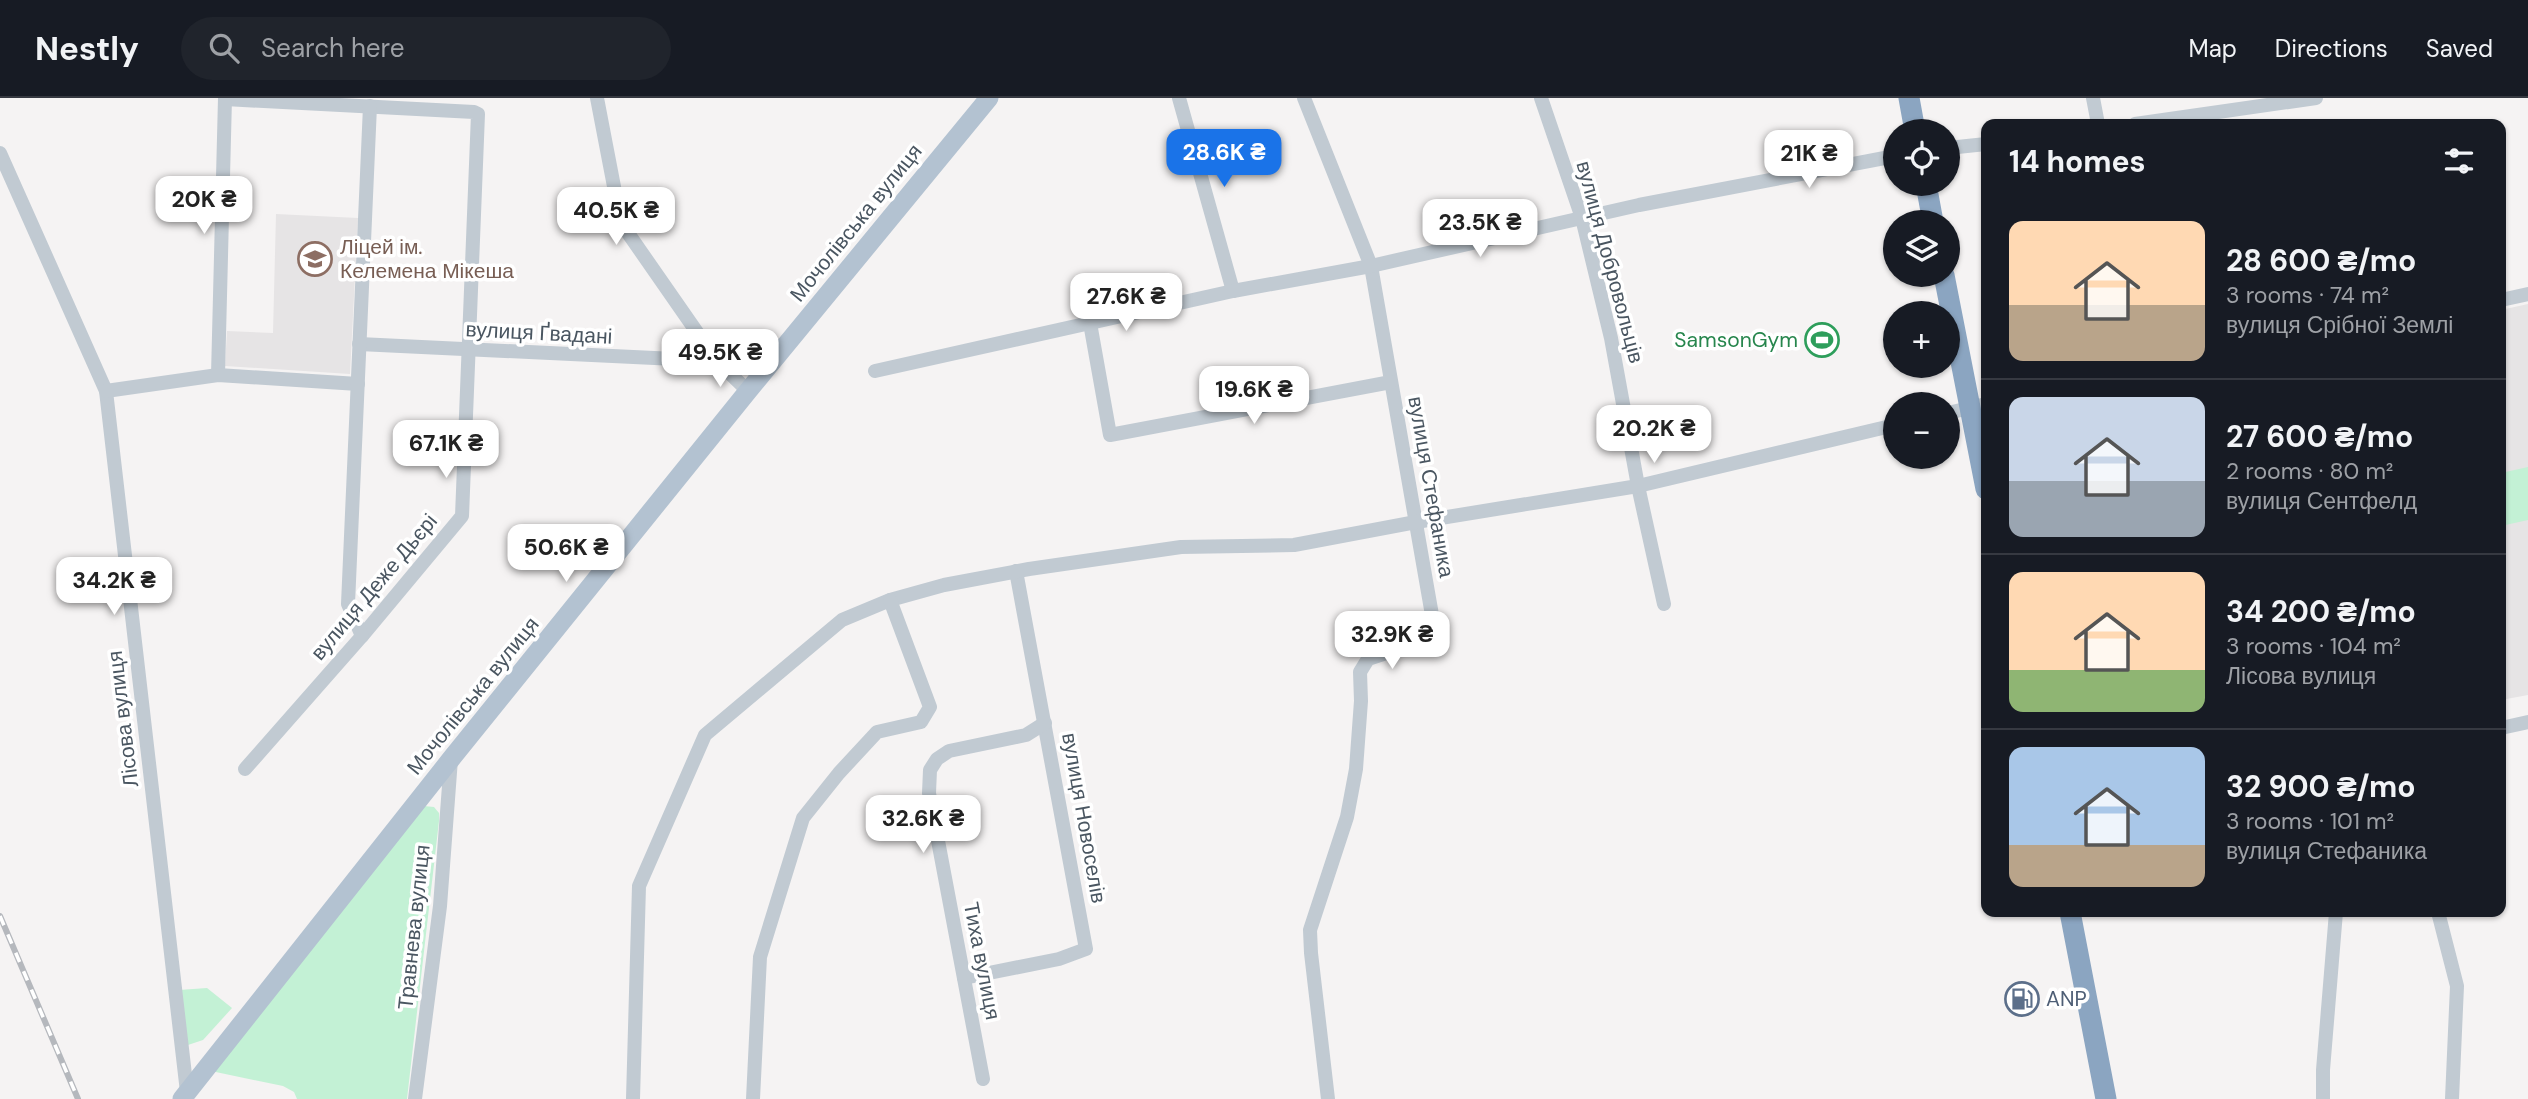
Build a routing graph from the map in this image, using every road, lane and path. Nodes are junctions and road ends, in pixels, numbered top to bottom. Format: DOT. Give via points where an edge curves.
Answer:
graph roads {
  1 [pos="597,98"];
  2 [pos="989,98"];
  3 [pos="1179,98"];
  4 [pos="1304,98"];
  5 [pos="1541,98"];
  6 [pos="1909,98"];
  7 [pos="2093,98"];
  8 [pos="2316,98"];
  9 [pos="225,99"];
  10 [pos="370,106"];
  11 [pos="1913,119"];
  12 [pos="2097,119"];
  13 [pos="2170,119"];
  14 [pos="1981,145"];
  15 [pos="1960,147"];
  16 [pos="0,153"];
  17 [pos="1883,158"];
  18 [pos="1582,218"];
  19 [pos="1371,266"];
  20 [pos="1947,287"];
  21 [pos="1233,291"];
  22 [pos="2528,294"];
  23 [pos="2506,299"];
  24 [pos="1090,323"];
  25 [pos="359,344"];
  26 [pos="469,351"];
  27 [pos="717,361"];
  28 [pos="875,371"];
  29 [pos="218,375"];
  30 [pos="1391,382"];
  31 [pos="358,384"];
  32 [pos="106,391"];
  33 [pos="748,391"];
  34 [pos="1978,406"];
  35 [pos="1960,410"];
  36 [pos="1883,428"];
  37 [pos="1981,437"];
  38 [pos="1638,486"];
  39 [pos="1416,522"];
  40 [pos="1016,571"];
  41 [pos="890,600"];
  42 [pos="1664,604"];
  43 [pos="362,636"];
  44 [pos="2528,722"];
  45 [pos="1045,723"];
  46 [pos="2506,727"];
  47 [pos="451,759"];
  48 [pos="245,769"];
  49 [pos="2071,917"];
  50 [pos="2336,917"];
  51 [pos="2439,917"];
  52 [pos="964,978"];
  53 [pos="983,1079"];
  54 [pos="185,1095"];
  55 [pos="415,1099"];
  56 [pos="633,1099"];
  57 [pos="753,1099"];
  58 [pos="1328,1099"];
  59 [pos="2106,1099"];
  60 [pos="2323,1099"];
  61 [pos="2452,1099"];
  1 -- 27 [label="street" via="621,223"];
  2 -- 33 [label="main road, Мочолівська вулиця"];
  3 -- 21 [label="street"];
  4 -- 19 [label="street, вулиця Стефаника"];
  5 -- 18 [label="street, вулиця Добровольців"];
  6 -- 11 [label="highway"];
  7 -- 12 [label="street"];
  8 -- 13 [label="street"];
  9 -- 10 [label="street"];
  9 -- 29 [label="street"];
  10 -- 25 [label="street"];
  10 -- 26 [label="street, вулиця Деже Дьєрі" via="478,114"];
  14 -- 15 [label="street"];
  16 -- 32 [label="street, Лісова вулиця"];
  17 -- 18 [label="street"];
  18 -- 19 [label="street"];
  18 -- 38 [label="street, вулиця Добровольців" via="1611,338"];
  19 -- 21 [label="street"];
  19 -- 30 [label="street, вулиця Стефаника"];
  20 -- 34 [label="highway"];
  21 -- 24 [label="street"];
  22 -- 23 [label="street"];
  24 -- 28 [label="street"];
  24 -- 30 [label="street" via="1110,435"];
  25 -- 26 [label="street, вулиця Ґвадані"];
  25 -- 31 [label="street"];
  26 -- 27 [label="street, вулиця Ґвадані"];
  26 -- 43 [label="street, вулиця Деже Дьєрі" via="461,516"];
  27 -- 33 [label="street"];
  29 -- 31 [label="street"];
  29 -- 32 [label="street"];
  30 -- 39 [label="street, вулиця Стефаника"];
  31 -- 43 [label="street" via="348,604"];
  32 -- 54 [label="street, Лісова вулиця"];
  33 -- 47 [label="main road, Мочолівська вулиця"];
  34 -- 35 [label="street"];
  34 -- 37 [label="highway"];
  36 -- 38 [label="street"];
  38 -- 39 [label="street"];
  38 -- 42 [label="street, вулиця Добровольців"];
  39 -- 40 [label="street" via="1294,545 1181,547"];
  39 -- 58 [label="street, вулиця Стефаника" via="1431,625 1410,645 1368,659 1360,671 1356,769 1347,817 1310,930"];
  40 -- 41 [label="street"];
  40 -- 45 [label="street, вулиця Новоселів"];
  41 -- 56 [label="street" via="842,620 705,735 639,886"];
  41 -- 57 [label="street" via="930,707 921,722 877,732 803,818 760,957"];
  43 -- 48 [label="street, вулиця Деже Дьєрі"];
  44 -- 46 [label="street"];
  45 -- 52 [label="street, Тиха вулиця" via="1026,735 949,751 930,771 929,793"];
  45 -- 52 [label="street, вулиця Новоселів" via="1086,949"];
  47 -- 54 [label="main road, Мочолівська вулиця"];
  47 -- 55 [label="street, Травнева вулиця" via="440,906"];
  49 -- 59 [label="highway"];
  50 -- 60 [label="street"];
  51 -- 61 [label="street" via="2457,986"];
  52 -- 53 [label="street, Тиха вулиця"];
}
